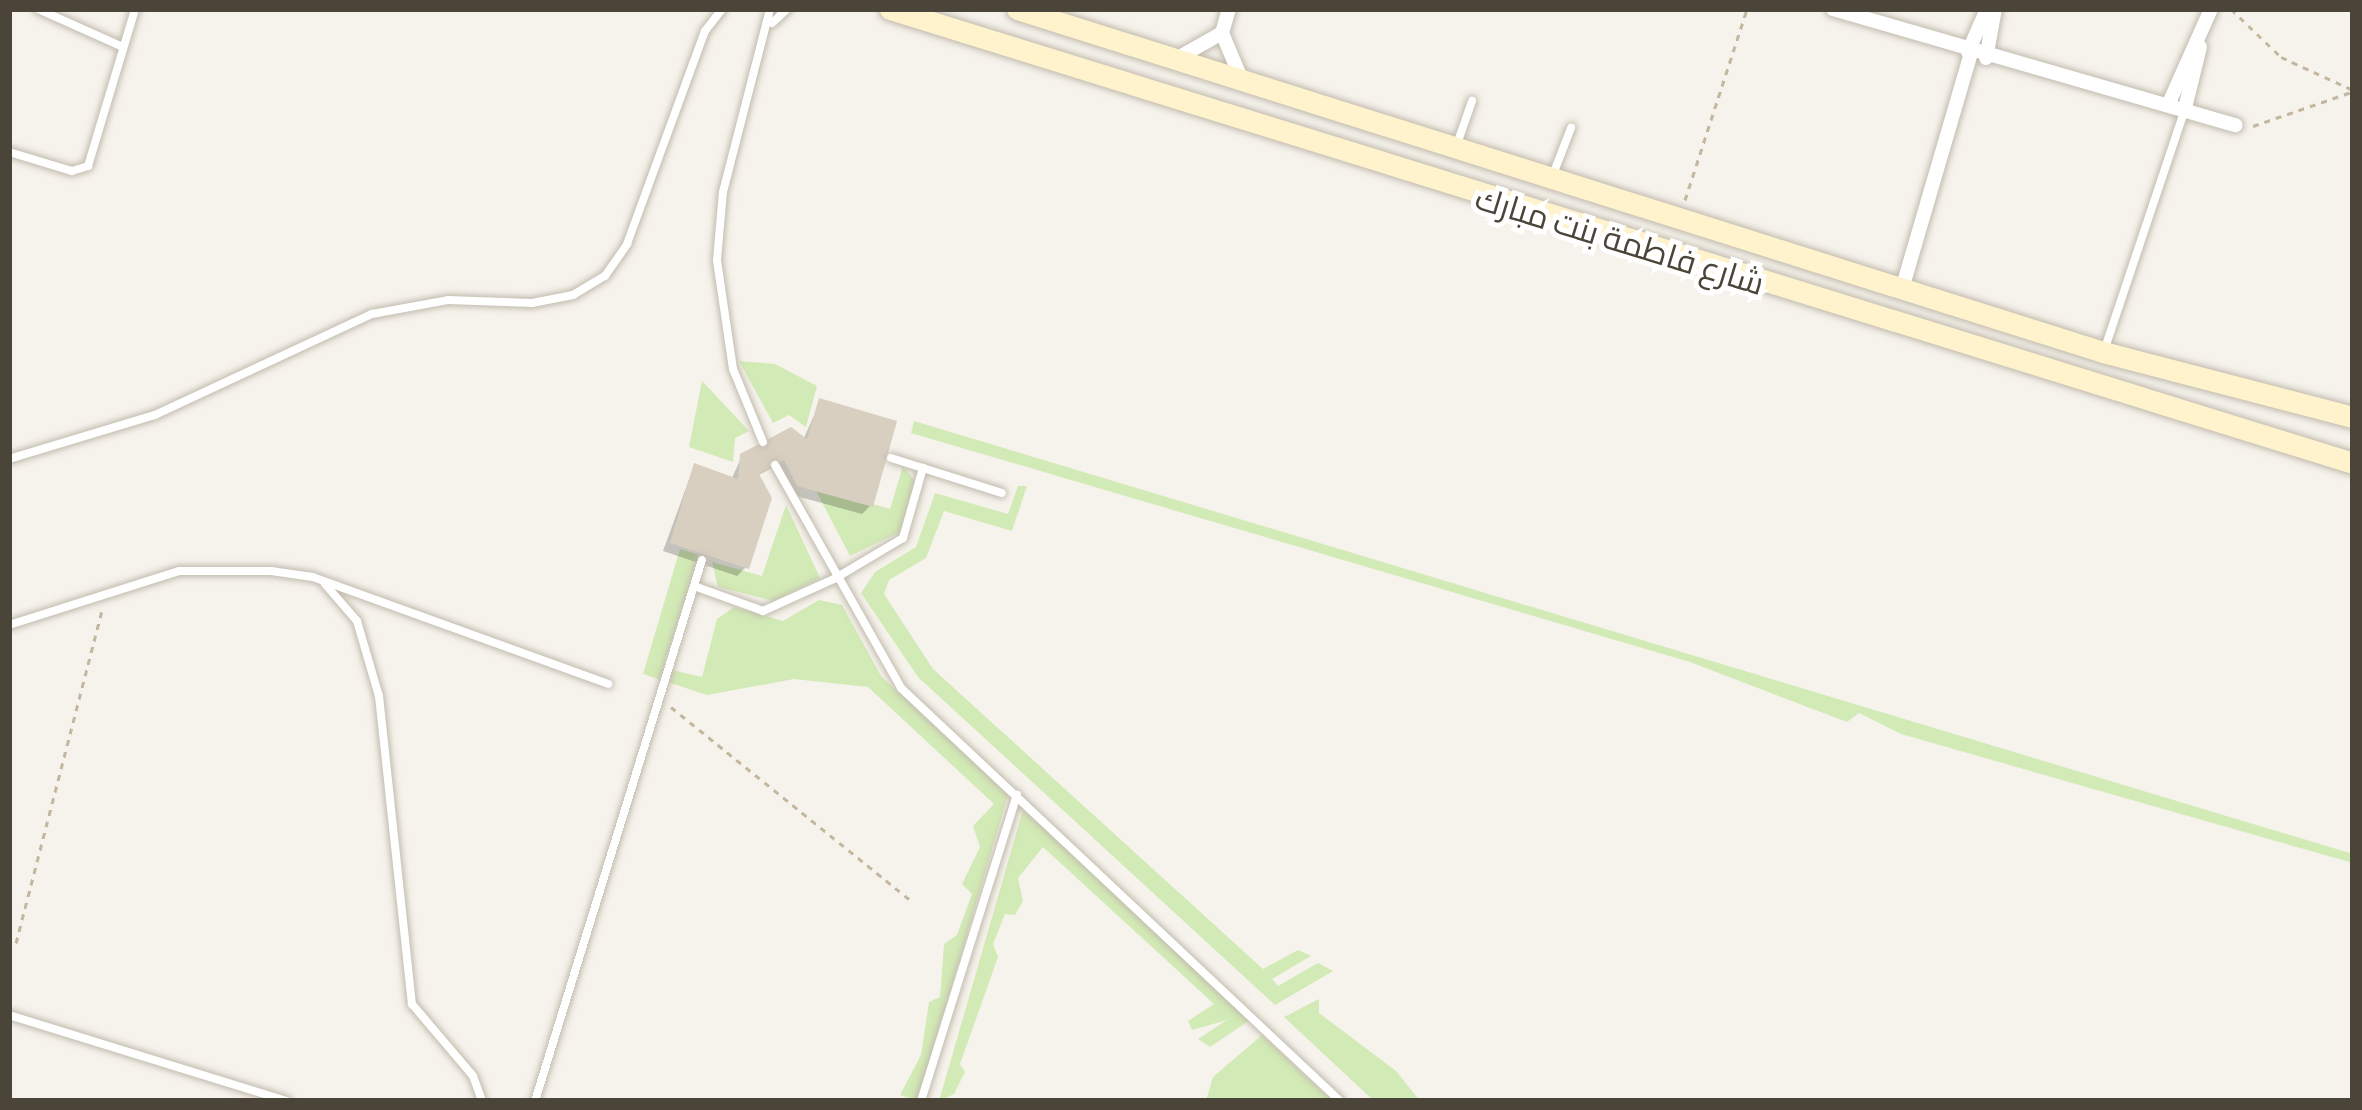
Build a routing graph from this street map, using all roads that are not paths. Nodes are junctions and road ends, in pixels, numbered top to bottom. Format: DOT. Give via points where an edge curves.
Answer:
graph roads {
  1 [pos="38,9"];
  2 [pos="135,9"];
  3 [pos="722,9"];
  4 [pos="770,9"];
  5 [pos="787,9"];
  6 [pos="890,9"];
  7 [pos="1018,9"];
  8 [pos="1229,9"];
  9 [pos="1833,9"];
  10 [pos="1991,9"];
  11 [pos="2210,9"];
  12 [pos="771,24"];
  13 [pos="1222,33"];
  14 [pos="2201,36"];
  15 [pos="123,47"];
  16 [pos="1975,54"];
  17 [pos="1175,59"];
  18 [pos="1242,81"];
  19 [pos="1472,101"];
  20 [pos="2169,103"];
  21 [pos="2185,108"];
  22 [pos="2236,125"];
  23 [pos="1571,128"];
  24 [pos="1456,148"];
  25 [pos="9,152"];
  26 [pos="1551,178"];
  27 [pos="1902,289"];
  28 [pos="2103,352"];
  29 [pos="2353,417"];
  30 [pos="763,442"];
  31 [pos="891,458"];
  32 [pos="9,459"];
  33 [pos="2353,463"];
  34 [pos="775,465"];
  35 [pos="923,468"];
  36 [pos="1002,493"];
  37 [pos="702,560"];
  38 [pos="313,577"];
  39 [pos="834,579"];
  40 [pos="694,586"];
  41 [pos="9,625"];
  42 [pos="608,683"];
  43 [pos="1017,795"];
  44 [pos="9,1015"];
  45 [pos="287,1101"];
  46 [pos="482,1101"];
  47 [pos="535,1101"];
  48 [pos="921,1101"];
  49 [pos="1340,1101"];
  1 -- 15 [label="lane"];
  2 -- 15 [label="lane"];
  3 -- 32 [label="lane" via="705,31 627,244 605,276 573,295 532,303 448,300 372,314 155,415"];
  4 -- 12 [label="lane"];
  5 -- 12 [label="lane"];
  6 -- 33 [label="street, شارع فاطمة بنت مبارك"];
  7 -- 17 [label="street, شارع فاطمة بنت مبارك"];
  8 -- 13 [label="street"];
  9 -- 16 [label="street"];
  10 -- 16 [label="street"];
  11 -- 14 [label="street"];
  12 -- 30 [label="lane" via="728,170 718,237 726,340"];
  13 -- 17 [label="street"];
  13 -- 18 [label="street"];
  14 -- 20 [label="street"];
  14 -- 21 [label="street"];
  15 -- 25 [label="lane" via="88,166 72,172"];
  16 -- 20 [label="street"];
  16 -- 27 [label="street"];
  17 -- 18 [label="street, شارع فاطمة بنت مبارك"];
  18 -- 24 [label="street, شارع فاطمة بنت مبارك"];
  19 -- 24 [label="lane"];
  20 -- 21 [label="street"];
  21 -- 22 [label="street"];
  21 -- 28 [label="lane"];
  23 -- 26 [label="lane"];
  24 -- 26 [label="street, شارع فاطمة بنت مبارك"];
  26 -- 27 [label="street, شارع فاطمة بنت مبارك"];
  27 -- 28 [label="street, شارع فاطمة بنت مبارك"];
  28 -- 29 [label="street, شارع فاطمة بنت مبارك"];
  31 -- 35 [label="lane"];
  34 -- 39 [label="lane"];
  35 -- 36 [label="lane"];
  35 -- 39 [label="lane" via="903,538"];
  37 -- 40 [label="lane"];
  38 -- 41 [label="lane" via="199,568"];
  38 -- 42 [label="lane"];
  38 -- 46 [label="lane" via="350,610 374,675 412,1004 473,1076"];
  39 -- 40 [label="lane" via="763,611"];
  39 -- 43 [label="lane" via="901,688"];
  40 -- 47 [label="lane"];
  43 -- 48 [label="lane"];
  43 -- 49 [label="lane"];
  44 -- 45 [label="lane"];
}
